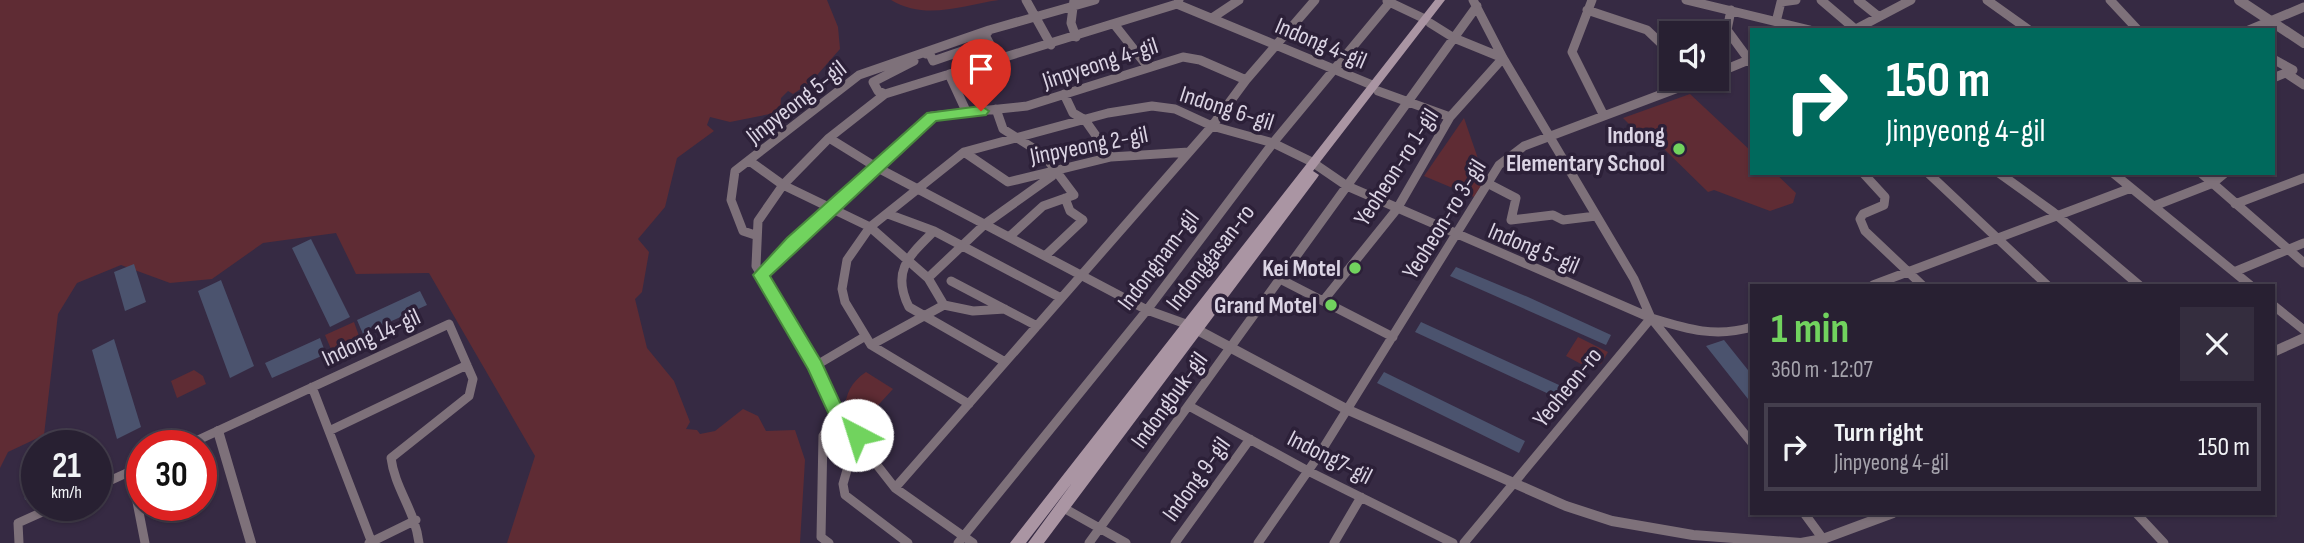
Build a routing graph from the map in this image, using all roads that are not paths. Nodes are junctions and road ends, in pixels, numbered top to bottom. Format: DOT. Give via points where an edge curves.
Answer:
graph roads {
  1 [pos="1026,0"];
  2 [pos="1095,0"];
  3 [pos="1239,0"];
  4 [pos="1315,0"];
  5 [pos="1448,0"];
  6 [pos="1592,0"];
  7 [pos="1690,0"];
  8 [pos="1796,0"];
  9 [pos="1821,0"];
  10 [pos="1858,0"];
  11 [pos="1911,0"];
  12 [pos="1987,0"];
  13 [pos="2110,0"];
  14 [pos="2239,0"];
  15 [pos="2246,0"];
  16 [pos="1387,1"];
  17 [pos="1178,2"];
  18 [pos="1435,2"];
  19 [pos="1475,3"];
  20 [pos="1072,4"];
  21 [pos="2304,7"];
  22 [pos="1587,10"];
  23 [pos="1731,10"];
  24 [pos="1878,16"];
  25 [pos="1036,17"];
  26 [pos="1212,18"];
  27 [pos="1428,21"];
  28 [pos="2274,21"];
  29 [pos="1776,22"];
  30 [pos="1114,24"];
  31 [pos="1801,28"];
  32 [pos="1853,28"];
  33 [pos="1856,28"];
  34 [pos="2026,28"];
  35 [pos="2136,28"];
  36 [pos="2255,28"];
  37 [pos="987,34"];
  38 [pos="1076,37"];
  39 [pos="1454,38"];
  40 [pos="2304,41"];
  41 [pos="1659,42"];
  42 [pos="1051,45"];
  43 [pos="1276,46"];
  44 [pos="929,52"];
  45 [pos="1503,58"];
  46 [pos="998,59"];
  47 [pos="2275,60"];
  48 [pos="1750,61"];
  49 [pos="1147,66"];
  50 [pos="1729,69"];
  51 [pos="1336,70"];
  52 [pos="2286,73"];
  53 [pos="949,74"];
  54 [pos="2275,77"];
  55 [pos="1246,80"];
  56 [pos="2304,85"];
  57 [pos="1375,88"];
  58 [pos="1669,91"];
  59 [pos="885,94"];
  60 [pos="1064,94"];
  61 [pos="1406,101"];
  62 [pos="996,110"];
  63 [pos="967,113"];
  64 [pos="1604,116"];
  65 [pos="1450,117"];
  66 [pos="1085,120"];
  67 [pos="1212,126"];
  68 [pos="1016,136"];
  69 [pos="1550,137"];
  70 [pos="829,138"];
  71 [pos="1273,143"];
  72 [pos="964,152"];
  73 [pos="1189,152"];
  74 [pos="1111,158"];
  75 [pos="751,162"];
  76 [pos="1316,164"];
  77 [pos="876,167"];
  78 [pos="1059,171"];
  79 [pos="1865,175"];
  80 [pos="1930,175"];
  81 [pos="2002,175"];
  82 [pos="2115,175"];
  83 [pos="2203,175"];
  84 [pos="2223,175"];
  85 [pos="2304,178"];
  86 [pos="2213,183"];
  87 [pos="1489,184"];
  88 [pos="783,185"];
  89 [pos="1347,186"];
  90 [pos="2131,188"];
  91 [pos="917,189"];
  92 [pos="1070,196"];
  93 [pos="2235,204"];
  94 [pos="2154,205"];
  95 [pos="830,209"];
  96 [pos="1397,209"];
  97 [pos="888,214"];
  98 [pos="2057,215"];
  99 [pos="1596,216"];
  100 [pos="985,224"];
  101 [pos="870,227"];
  102 [pos="934,231"];
  103 [pos="755,235"];
  104 [pos="1455,236"];
  105 [pos="1009,237"];
  106 [pos="1998,237"];
  107 [pos="2304,243"];
  108 [pos="961,248"];
  109 [pos="2287,251"];
  110 [pos="1045,256"];
  111 [pos="906,260"];
  112 [pos="2304,263"];
  113 [pos="1908,272"];
  114 [pos="2234,272"];
  115 [pos="761,275"];
  116 [pos="1081,275"];
  117 [pos="928,278"];
  118 [pos="1280,279"];
  119 [pos="951,281"];
  120 [pos="1876,284"];
  121 [pos="1921,284"];
  122 [pos="2046,284"];
  123 [pos="2138,284"];
  124 [pos="2249,284"];
  125 [pos="1061,298"];
  126 [pos="1323,301"];
  127 [pos="944,305"];
  128 [pos="2275,307"];
  129 [pos="1005,309"];
  130 [pos="1147,310"];
  131 [pos="924,316"];
  132 [pos="1651,318"];
  133 [pos="1037,326"];
  134 [pos="1191,327"];
  135 [pos="1750,328"];
  136 [pos="2304,330"];
  137 [pos="1393,337"];
  138 [pos="2304,338"];
  139 [pos="867,341"];
  140 [pos="1231,347"];
  141 [pos="2275,351"];
  142 [pos="1005,362"];
  143 [pos="467,365"];
  144 [pos="815,366"];
  145 [pos="312,387"];
  146 [pos="969,404"];
  147 [pos="1189,406"];
  148 [pos="1346,409"];
  149 [pos="837,414"];
  150 [pos="329,430"];
  151 [pos="218,431"];
  152 [pos="857,435"];
  153 [pos="1250,439"];
  154 [pos="1750,441"];
  155 [pos="1308,471"];
  156 [pos="1515,482"];
  157 [pos="895,488"];
  158 [pos="1360,497"];
  159 [pos="1062,507"];
  160 [pos="1805,515"];
  161 [pos="1888,515"];
  162 [pos="2138,515"];
  163 [pos="416,520"];
  164 [pos="22,521"];
  165 [pos="141,521"];
  166 [pos="1100,529"];
  167 [pos="961,539"];
  168 [pos="1694,539"];
  169 [pos="1823,539"];
  170 [pos="822,541"];
  171 [pos="19,543"];
  172 [pos="145,543"];
  173 [pos="251,543"];
  174 [pos="371,543"];
  175 [pos="419,543"];
  176 [pos="908,543"];
  177 [pos="973,543"];
  178 [pos="1017,543"];
  179 [pos="1035,543"];
  180 [pos="1089,543"];
  181 [pos="1126,543"];
  182 [pos="1175,543"];
  183 [pos="1258,543"];
  184 [pos="1334,543"];
  185 [pos="1453,543"];
  186 [pos="1464,543"];
  187 [pos="1774,543"];
  188 [pos="2164,543"];
  1 -- 25 [label="street"];
  2 -- 20 [label="street, Jinpyeong 5-gil"];
  3 -- 26 [label="street"];
  4 -- 43 [label="street, Jinpyeong 2-gil"];
  5 -- 27 [label="main road, Indonggasan-ro"];
  6 -- 22 [label="street"];
  7 -- 23 [label="street"];
  8 -- 29 [label="street" via="1781,2"];
  9 -- 32 [label="street"];
  10 -- 24 [label="street"];
  11 -- 24 [label="street"];
  12 -- 34 [label="street"];
  13 -- 35 [label="street"];
  14 -- 28 [label="street"];
  15 -- 28 [label="street"];
  16 -- 27 [label="street"];
  16 -- 51 [label="street, Indongnam-gil"];
  17 -- 26 [label="street, Indong 4-gil"];
  17 -- 30 [label="street"];
  18 -- 27 [label="main road, Indonggasan-ro"];
  19 -- 39 [label="street, Indongbuk-gil"];
  19 -- 45 [label="street"];
  20 -- 25 [label="street, Jinpyeong 5-gil"];
  20 -- 38 [label="street"];
  21 -- 28 [label="street"];
  22 -- 41 [label="street" via="1647,30"];
  22 -- 64 [label="street" via="1573,59"];
  23 -- 29 [label="street"];
  23 -- 48 [label="street" via="1727,30"];
  24 -- 33 [label="street"];
  25 -- 37 [label="street, Jinpyeong 5-gil"];
  25 -- 42 [label="street"];
  26 -- 43 [label="street, Indong 4-gil"];
  27 -- 39 [label="street"];
  27 -- 57 [label="main road, Indonggasan-ro"];
  28 -- 36 [label="street"];
  28 -- 40 [label="street"];
  29 -- 31 [label="street"];
  30 -- 38 [label="street"];
  30 -- 49 [label="street"];
  37 -- 44 [label="street, Jinpyeong 5-gil"];
  37 -- 46 [label="street"];
  38 -- 42 [label="street"];
  39 -- 45 [label="street"];
  39 -- 61 [label="street, Indongbuk-gil"];
  42 -- 46 [label="street"];
  43 -- 51 [label="street, Indong 4-gil"];
  43 -- 55 [label="street, Jinpyeong 2-gil"];
  44 -- 59 [label="street" via="873,82 878,92"];
  44 -- 75 [label="street, Jinpyeong 5-gil" via="859,75"];
  45 -- 65 [label="street, Yeoheon-ro 1-gil"];
  45 -- 69 [label="street"];
  46 -- 53 [label="street"];
  47 -- 52 [label="street" via="2293,69"];
  48 -- 50 [label="street"];
  49 -- 55 [label="street, Jinpyeong 4-gil" via="1183,57"];
  49 -- 60 [label="street, Jinpyeong 4-gil"];
  51 -- 57 [label="street, Indong 4-gil"];
  51 -- 71 [label="street, Indongnam-gil"];
  52 -- 54 [label="street"];
  52 -- 56 [label="street"];
  53 -- 59 [label="street"];
  53 -- 63 [label="street"];
  55 -- 67 [label="street, Jinpyeong 2-gil"];
  57 -- 61 [label="street"];
  57 -- 76 [label="main road, Indonggasan-ro"];
  58 -- 64 [label="street, Yeoheon-ro 3-gil"];
  59 -- 70 [label="street"];
  60 -- 62 [label="street, Jinpyeong 4-gil"];
  60 -- 66 [label="street" via="1073,113"];
  61 -- 65 [label="street"];
  61 -- 89 [label="street, Indongbuk-gil"];
  62 -- 63 [label="street, Jinpyeong 4-gil"];
  62 -- 68 [label="street" via="1003,130"];
  63 -- 77 [label="street, Jinpyeong 4-gil" via="932,116"];
  64 -- 69 [label="street, Yeoheon-ro 3-gil"];
  65 -- 96 [label="street, Yeoheon-ro 1-gil"];
  66 -- 67 [label="street, Indong 6-gil" via="1152,106 1175,109"];
  66 -- 68 [label="street, Indong 6-gil"];
  66 -- 74 [label="street"];
  67 -- 71 [label="street, Indong 6-gil"];
  67 -- 73 [label="street, Jinpyeong 2-gil"];
  68 -- 72 [label="street, Indong 6-gil"];
  68 -- 78 [label="street" via="1031,142"];
  69 -- 87 [label="street, Yeoheon-ro 3-gil" via="1515,150 1499,165"];
  69 -- 99 [label="street"];
  70 -- 77 [label="street"];
  70 -- 88 [label="street"];
  71 -- 76 [label="street, Indong 6-gil"];
  71 -- 130 [label="street, Indongnam-gil"];
  72 -- 78 [label="street, Jinpyeong 2-gil" via="1008,182"];
  72 -- 91 [label="street, Indong 6-gil"];
  73 -- 74 [label="street, Jinpyeong 2-gil"];
  73 -- 116 [label="street, Jinpyeong 2-gil"];
  74 -- 78 [label="street, Jinpyeong 2-gil"];
  75 -- 88 [label="street"];
  75 -- 103 [label="street, Jinpyeong 5-gil" via="735,171 729,191 743,231"];
  76 -- 89 [label="street, Indong 5-gil"];
  76 -- 134 [label="main road, Indonggasan-ro"];
  77 -- 91 [label="street"];
  77 -- 95 [label="street, Jinpyeong 4-gil"];
  78 -- 92 [label="street"];
  78 -- 100 [label="street"];
  79 -- 113 [label="street" via="1885,197 1884,205 1860,219 1865,231"];
  80 -- 106 [label="street"];
  81 -- 98 [label="street"];
  82 -- 90 [label="street"];
  83 -- 86 [label="street"];
  84 -- 86 [label="street"];
  85 -- 93 [label="street"];
  86 -- 93 [label="street"];
  86 -- 94 [label="street"];
  87 -- 99 [label="street" via="1516,198 1511,220"];
  87 -- 104 [label="street, Yeoheon-ro 3-gil"];
  88 -- 95 [label="street"];
  88 -- 103 [label="street" via="766,205"];
  89 -- 96 [label="street, Indong 5-gil"];
  89 -- 118 [label="street, Indongbuk-gil"];
  90 -- 94 [label="street"];
  90 -- 98 [label="street"];
  91 -- 97 [label="street"];
  91 -- 100 [label="street"];
  92 -- 105 [label="street" via="1043,206"];
  92 -- 110 [label="street" via="1070,211 1083,220"];
  93 -- 109 [label="street"];
  94 -- 114 [label="street"];
  95 -- 101 [label="street"];
  95 -- 115 [label="street, Jinpyeong 4-gil"];
  96 -- 104 [label="street, Indong 5-gil"];
  96 -- 126 [label="street, Yeoheon-ro 1-gil"];
  97 -- 101 [label="street"];
  97 -- 102 [label="street"];
  98 -- 106 [label="street"];
  98 -- 123 [label="street"];
  99 -- 132 [label="street" via="1634,279"];
  100 -- 105 [label="street"];
  100 -- 108 [label="street"];
  101 -- 111 [label="street"];
  101 -- 139 [label="street" via="847,260 842,289"];
  102 -- 108 [label="street"];
  102 -- 111 [label="street"];
  103 -- 115 [label="street" via="756,266"];
  104 -- 132 [label="street, Indong 5-gil"];
  104 -- 137 [label="street, Yeoheon-ro 3-gil"];
  105 -- 110 [label="street"];
  106 -- 113 [label="street"];
  106 -- 122 [label="street"];
  107 -- 109 [label="street"];
  108 -- 117 [label="street"];
  108 -- 125 [label="street"];
  109 -- 112 [label="street"];
  109 -- 114 [label="street"];
  110 -- 116 [label="street"];
  111 -- 117 [label="street"];
  111 -- 131 [label="street" via="899,288 909,307"];
  113 -- 120 [label="street"];
  113 -- 121 [label="street"];
  114 -- 124 [label="street"];
  115 -- 144 [label="street"];
  116 -- 125 [label="street, Jinpyeong 2-gil"];
  116 -- 130 [label="street"];
  117 -- 127 [label="street"];
  118 -- 126 [label="street"];
  118 -- 140 [label="street, Indongbuk-gil"];
  119 -- 129 [label="street"];
  125 -- 133 [label="street, Jinpyeong 2-gil"];
  126 -- 137 [label="street"];
  127 -- 129 [label="street" via="973,311"];
  127 -- 131 [label="street"];
  128 -- 136 [label="street"];
  129 -- 133 [label="street"];
  130 -- 134 [label="street"];
  130 -- 167 [label="street, Indongnam-gil"];
  131 -- 139 [label="street"];
  131 -- 142 [label="street"];
  132 -- 135 [label="street, Indong 5-gil" via="1701,333"];
  132 -- 154 [label="street"];
  132 -- 156 [label="street, Yeoheon-ro"];
  133 -- 142 [label="street, Jinpyeong 2-gil"];
  134 -- 140 [label="street"];
  134 -- 159 [label="main road, Indonggasan-ro"];
  134 -- 178 [label="main road, Indonggasan-ro"];
  137 -- 148 [label="street, Yeoheon-ro 3-gil"];
  138 -- 141 [label="street"];
  139 -- 144 [label="street"];
  139 -- 146 [label="street"];
  140 -- 147 [label="street, Indongbuk-gil"];
  140 -- 148 [label="street"];
  142 -- 146 [label="street, Jinpyeong 2-gil"];
  143 -- 145 [label="street, Indong 14-gil" via="449,324"];
  143 -- 150 [label="street"];
  143 -- 163 [label="street, Indong 14-gil" via="473,379 469,396 391,458 393,473"];
  144 -- 149 [label="street"];
  145 -- 150 [label="street, Indong 14-gil"];
  145 -- 151 [label="street"];
  146 -- 157 [label="street, Jinpyeong 2-gil"];
  147 -- 153 [label="street, Indong7-gil"];
  147 -- 166 [label="street, Indongbuk-gil"];
  148 -- 155 [label="street"];
  148 -- 156 [label="street"];
  149 -- 152 [label="street"];
  149 -- 170 [label="street" via="823,436"];
  150 -- 174 [label="street, Indong 14-gil"];
  151 -- 173 [label="street"];
  152 -- 157 [label="street"];
  152 -- 176 [label="street" via="845,495"];
  153 -- 155 [label="street, Indong7-gil"];
  153 -- 182 [label="street, Indong 9-gil"];
  155 -- 158 [label="street, Indong7-gil"];
  155 -- 183 [label="street"];
  156 -- 168 [label="street" via="1612,521"];
  156 -- 186 [label="street, Yeoheon-ro"];
  157 -- 167 [label="street"];
  158 -- 184 [label="street"];
  158 -- 185 [label="street, Indong7-gil"];
  159 -- 166 [label="street"];
  159 -- 179 [label="main road, Indonggasan-ro"];
  160 -- 169 [label="street"];
  161 -- 169 [label="street"];
  162 -- 188 [label="street"];
  163 -- 174 [label="street, Indong 14-gil"];
  163 -- 175 [label="street, Indong 14-gil"];
  164 -- 171 [label="street" via="18,523"];
  165 -- 172 [label="street"];
  166 -- 180 [label="street, Indongbuk-gil"];
  166 -- 181 [label="street"];
  167 -- 177 [label="street"];
  168 -- 187 [label="street"];
  169 -- 187 [label="street"];
}
